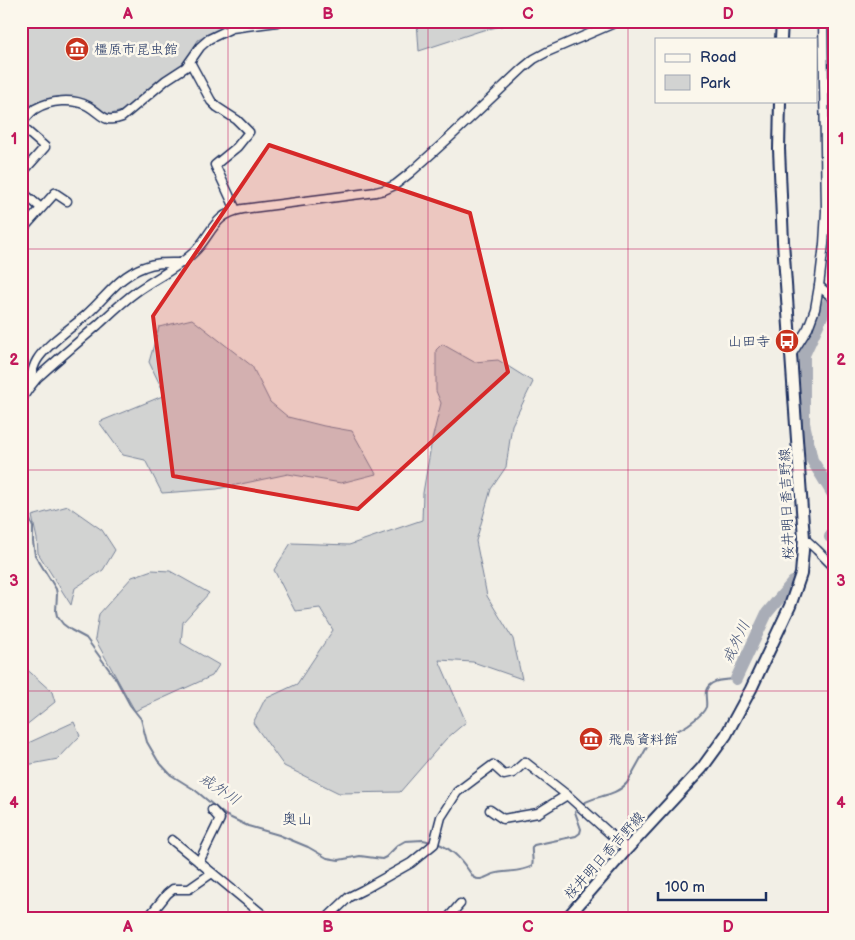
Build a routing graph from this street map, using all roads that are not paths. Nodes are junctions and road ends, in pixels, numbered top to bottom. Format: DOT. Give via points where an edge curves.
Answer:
graph roads {
  1 [pos="620,21"];
  2 [pos="782,21"];
  3 [pos="823,21"];
  4 [pos="277,22"];
  5 [pos="781,38"];
  6 [pos="190,62"];
  7 [pos="780,102"];
  8 [pos="21,124"];
  9 [pos="21,174"];
  10 [pos="21,191"];
  11 [pos="67,201"];
  12 [pos="41,208"];
  13 [pos="236,210"];
  14 [pos="21,231"];
  15 [pos="182,263"];
  16 [pos="820,286"];
  17 [pos="834,299"];
  18 [pos="790,355"];
  19 [pos="29,388"];
  20 [pos="21,400"];
  21 [pos="804,538"];
  22 [pos="834,567"];
  23 [pos="567,795"];
  24 [pos="212,810"];
  25 [pos="490,810"];
  26 [pos="172,840"];
  27 [pos="627,849"];
  28 [pos="199,862"];
  29 [pos="212,873"];
  30 [pos="460,904"];
  31 [pos="147,919"];
  32 [pos="268,919"];
  33 [pos="326,919"];
  34 [pos="448,919"];
  35 [pos="566,919"];
  1 -- 13 [label="street" via="547,52 523,68 395,185 376,192"];
  2 -- 5 [label="main road"];
  3 -- 16 [label="street" via="826,211"];
  4 -- 6 [label="street" via="226,30 204,43"];
  6 -- 8 [label="street" via="115,120 102,117 81,103 66,101 42,106"];
  6 -- 13 [label="street" via="217,107 249,132 215,165"];
  7 -- 18 [label="main road, 桜井明日香吉野線" via="780,177"];
  8 -- 9 [label="street" via="45,147"];
  10 -- 12 [label="street"];
  11 -- 12 [label="street" via="55,193"];
  12 -- 14 [label="street"];
  13 -- 15 [label="street" via="220,219 199,248"];
  15 -- 19 [label="street" via="135,293"];
  15 -- 19 [label="street" via="153,263 122,279 42,353 35,362"];
  16 -- 17 [label="street"];
  16 -- 18 [label="street" via="808,328"];
  18 -- 21 [label="main road, 桜井明日香吉野線"];
  19 -- 20 [label="street"];
  21 -- 22 [label="street"];
  21 -- 27 [label="main road, 桜井明日香吉野線" via="801,574 790,606 752,689 726,736 702,768"];
  23 -- 25 [label="street" via="538,813 503,819"];
  23 -- 27 [label="street"];
  23 -- 33 [label="street" via="525,762 513,773 504,775 494,765 457,792 441,818 435,842 412,863 348,896"];
  24 -- 28 [label="street" via="220,819"];
  26 -- 28 [label="street"];
  27 -- 35 [label="main road, 桜井明日香吉野線"];
  28 -- 29 [label="street"];
  29 -- 31 [label="street" via="189,888 173,889"];
  29 -- 32 [label="street"];
  30 -- 34 [label="street"];
}
